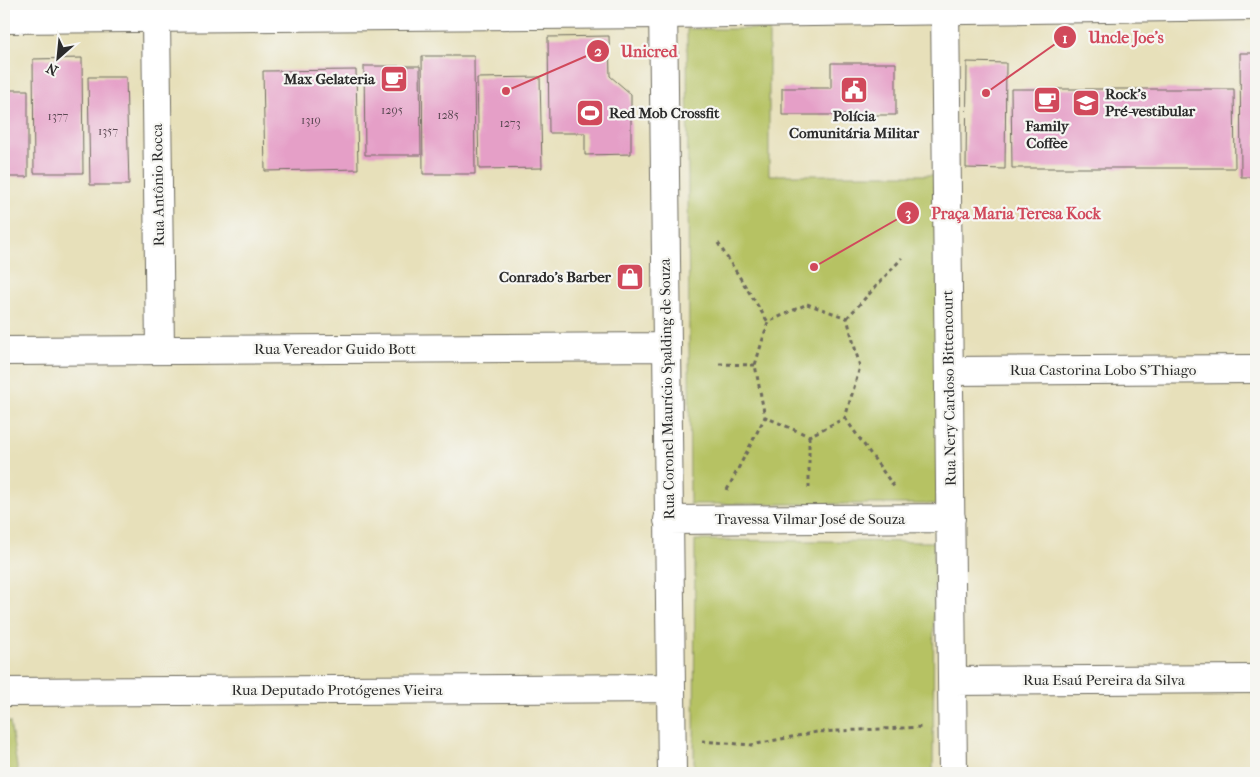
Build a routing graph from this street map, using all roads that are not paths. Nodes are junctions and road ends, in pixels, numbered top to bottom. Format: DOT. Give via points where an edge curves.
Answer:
graph roads {
  1 [pos="1256,6"];
  2 [pos="945,7"];
  3 [pos="663,9"];
  4 [pos="4,19"];
  5 [pos="156,19"];
  6 [pos="666,347"];
  7 [pos="160,350"];
  8 [pos="4,351"];
  9 [pos="1256,369"];
  10 [pos="949,371"];
  11 [pos="951,518"];
  12 [pos="668,520"];
  13 [pos="1256,679"];
  14 [pos="953,680"];
  15 [pos="670,688"];
  16 [pos="4,692"];
  17 [pos="672,773"];
  18 [pos="953,773"];
  1 -- 2 [label="street"];
  2 -- 3 [label="street"];
  2 -- 10 [label="street, Rua Nery Cardoso Bittencourt"];
  3 -- 5 [label="street"];
  3 -- 6 [label="street, Rua Coronel Maurício Spalding de Souza"];
  4 -- 5 [label="street"];
  5 -- 7 [label="street, Rua Antônio Rocca"];
  6 -- 7 [label="street, Rua Vereador Guido Bott"];
  6 -- 12 [label="street, Rua Coronel Maurício Spalding de Souza"];
  7 -- 8 [label="street, Rua Vereador Guido Bott"];
  9 -- 10 [label="street, Rua Castorina Lobo S'Thiago"];
  10 -- 11 [label="street, Rua Nery Cardoso Bittencourt"];
  11 -- 12 [label="street, Travessa Vilmar José de Souza"];
  11 -- 14 [label="street, Rua Nery Cardoso Bittencourt"];
  12 -- 15 [label="street, Rua Coronel Maurício Spalding de Souza"];
  13 -- 14 [label="street, Rua Esaú Pereira da Silva"];
  14 -- 18 [label="street, Rua Nery Cardoso Bittencourt"];
  15 -- 16 [label="street, Rua Deputado Protógenes Vieira"];
  15 -- 17 [label="street, Rua Coronel Maurício Spalding de Souza"];
}
